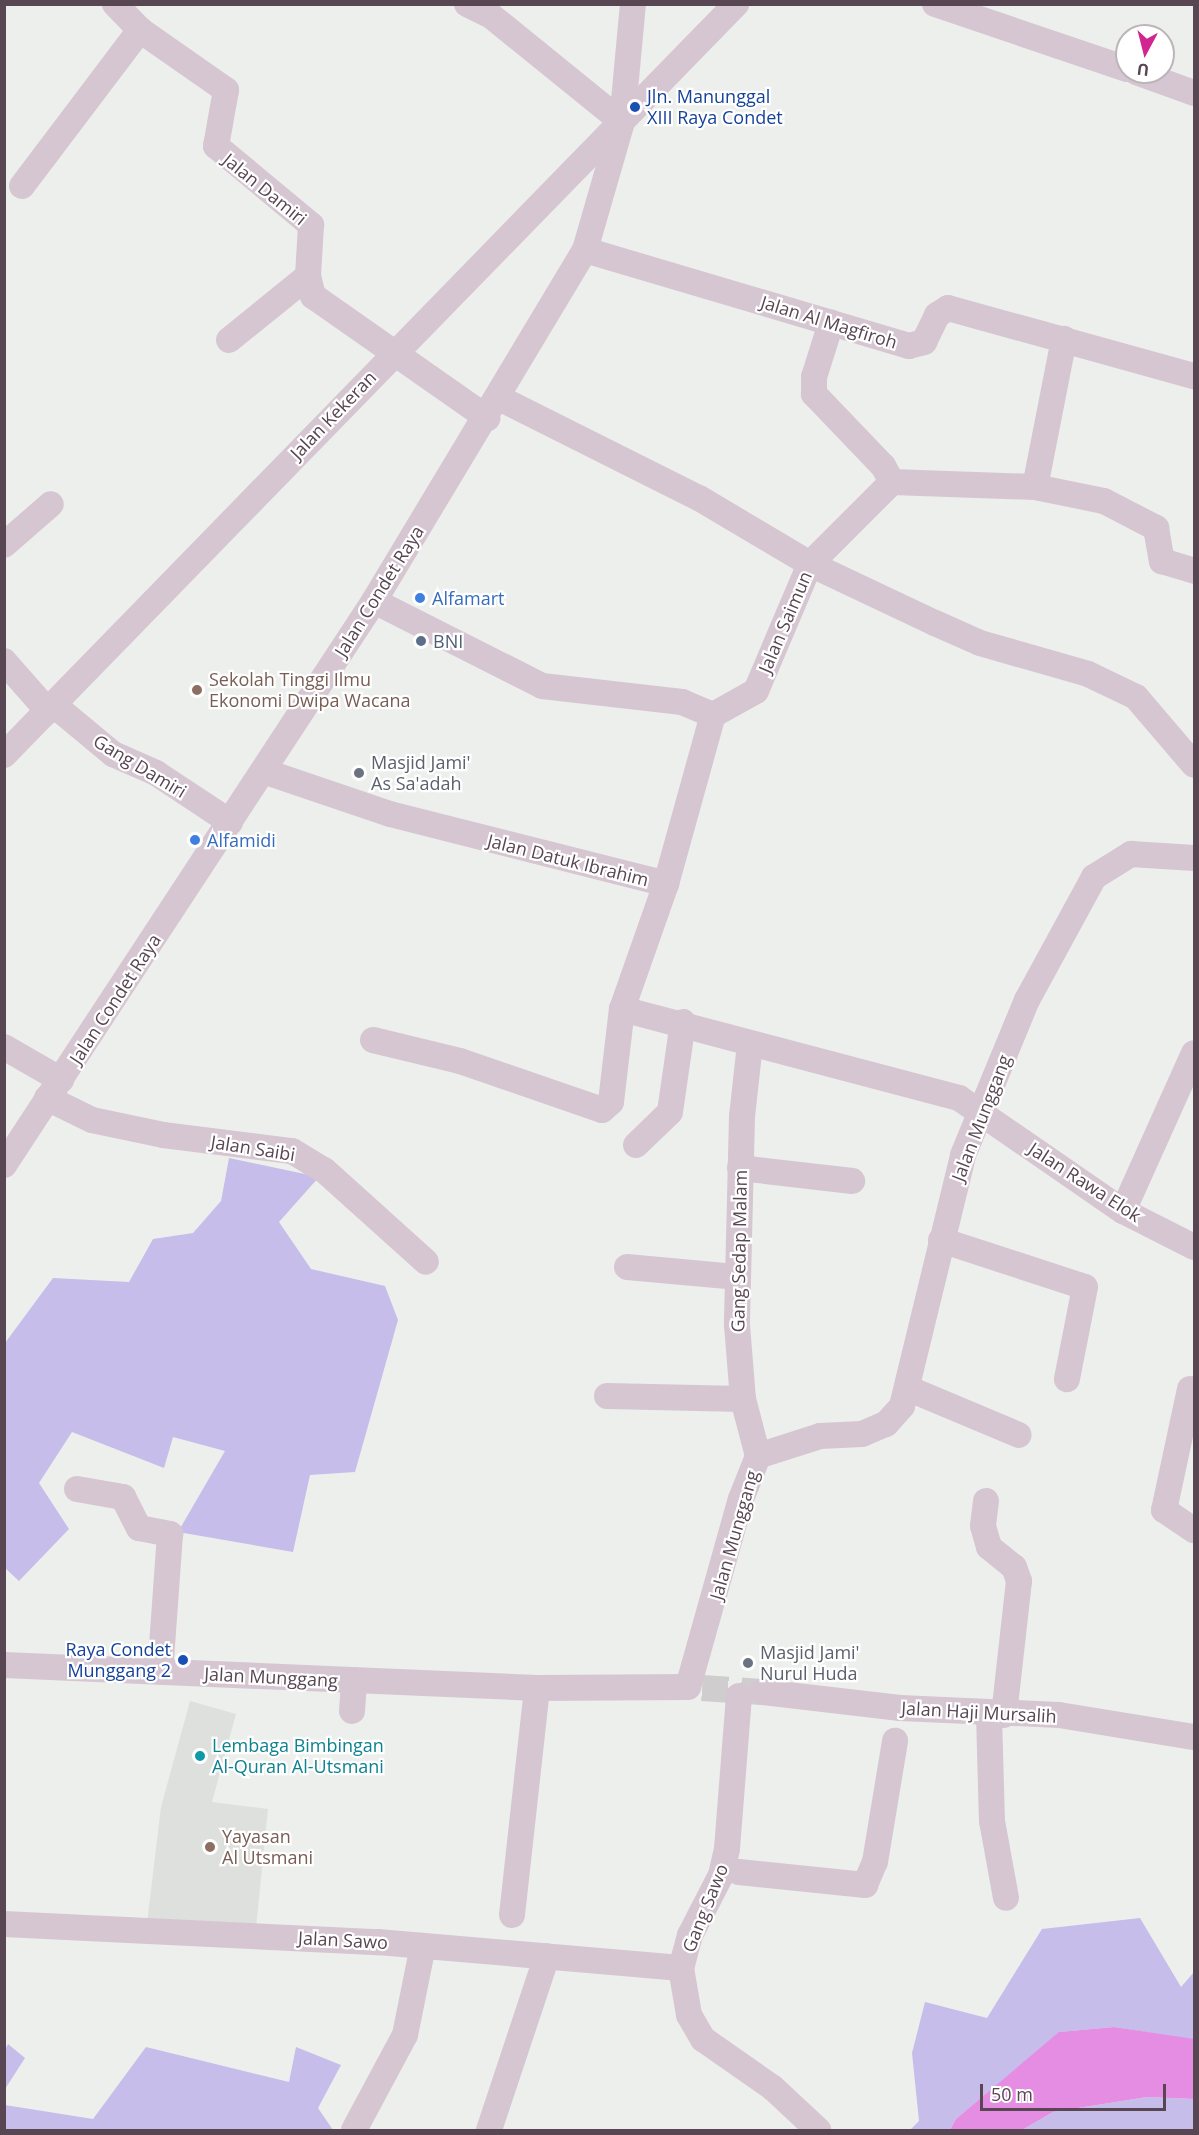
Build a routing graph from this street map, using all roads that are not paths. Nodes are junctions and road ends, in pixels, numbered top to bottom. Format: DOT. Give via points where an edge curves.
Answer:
graph roads {
  1 [pos="115,4"];
  2 [pos="467,4"];
  3 [pos="633,4"];
  4 [pos="736,4"];
  5 [pos="935,4"];
  6 [pos="140,30"];
  7 [pos="1115,65"];
  8 [pos="1169,84"];
  9 [pos="1194,93"];
  10 [pos="622,122"];
  11 [pos="22,186"];
  12 [pos="585,250"];
  13 [pos="308,276"];
  14 [pos="831,323"];
  15 [pos="1064,339"];
  16 [pos="229,340"];
  17 [pos="391,355"];
  18 [pos="1194,375"];
  19 [pos="493,408"];
  20 [pos="892,482"];
  21 [pos="1035,487"];
  22 [pos="51,504"];
  23 [pos="4,544"];
  24 [pos="810,564"];
  25 [pos="1194,571"];
  26 [pos="374,601"];
  27 [pos="4,661"];
  28 [pos="51,708"];
  29 [pos="713,715"];
  30 [pos="4,755"];
  31 [pos="1194,765"];
  32 [pos="263,771"];
  33 [pos="230,822"];
  34 [pos="1194,858"];
  35 [pos="666,884"];
  36 [pos="622,1009"];
  37 [pos="683,1022"];
  38 [pos="373,1040"];
  39 [pos="750,1044"];
  40 [pos="4,1047"];
  41 [pos="1194,1053"];
  42 [pos="54,1089"];
  43 [pos="980,1110"];
  44 [pos="636,1145"];
  45 [pos="4,1165"];
  46 [pos="740,1168"];
  47 [pos="852,1181"];
  48 [pos="1123,1210"];
  49 [pos="941,1240"];
  50 [pos="1194,1247"];
  51 [pos="426,1262"];
  52 [pos="627,1267"];
  53 [pos="736,1277"];
  54 [pos="1067,1379"];
  55 [pos="1193,1386"];
  56 [pos="907,1388"];
  57 [pos="607,1396"];
  58 [pos="742,1399"];
  59 [pos="1019,1436"];
  60 [pos="758,1456"];
  61 [pos="77,1489"];
  62 [pos="986,1501"];
  63 [pos="1194,1530"];
  64 [pos="4,1665"];
  65 [pos="160,1672"];
  66 [pos="354,1680"];
  67 [pos="537,1688"];
  68 [pos="751,1694"];
  69 [pos="352,1711"];
  70 [pos="997,1715"];
  71 [pos="897,1726"];
  72 [pos="1194,1737"];
  73 [pos="739,1872"];
  74 [pos="1006,1898"];
  75 [pos="512,1915"];
  76 [pos="4,1924"];
  77 [pos="423,1946"];
  78 [pos="547,1956"];
  79 [pos="681,1968"];
  80 [pos="354,2130"];
  81 [pos="489,2130"];
  82 [pos="818,2130"];
  1 -- 6 [label="street, Jalan Damiri"];
  2 -- 10 [label="street" via="490,15"];
  3 -- 10 [label="street, Jalan Condet Raya"];
  4 -- 10 [label="street, Jalan Kekeran"];
  5 -- 7 [label="street"];
  6 -- 11 [label="street"];
  6 -- 13 [label="street, Jalan Damiri" via="226,90 216,146 310,225"];
  8 -- 9 [label="street"];
  10 -- 12 [label="street, Jalan Condet Raya"];
  10 -- 17 [label="street, Jalan Kekeran"];
  12 -- 14 [label="street, Jalan Al Magfiroh"];
  12 -- 19 [label="street, Jalan Condet Raya"];
  13 -- 16 [label="street"];
  13 -- 17 [label="street, Jalan Damiri" via="313,296"];
  14 -- 15 [label="street, Jalan Al Magfiroh" via="914,346 924,342 937,315 948,308"];
  14 -- 20 [label="street" via="814,377 814,394"];
  15 -- 18 [label="street, Jalan Al Magfiroh"];
  15 -- 21 [label="street"];
  17 -- 19 [label="street, Jalan Damiri"];
  17 -- 28 [label="street, Jalan Kekeran"];
  19 -- 24 [label="street, Jalan Damiri" via="699,498"];
  19 -- 26 [label="street, Jalan Condet Raya"];
  20 -- 21 [label="street"];
  20 -- 24 [label="street, Jalan Saimun"];
  21 -- 25 [label="street" via="1104,501 1143,516 1156,528 1162,561"];
  22 -- 23 [label="street"];
  24 -- 29 [label="street, Jalan Saimun" via="756,691"];
  24 -- 31 [label="street, Jalan Damiri" via="980,642 1088,674 1136,696"];
  26 -- 29 [label="street" via="542,686 682,702"];
  26 -- 32 [label="street, Jalan Condet Raya"];
  27 -- 28 [label="street"];
  28 -- 30 [label="street, Jalan Kekeran"];
  28 -- 33 [label="street, Gang Damiri" via="113,754 156,773"];
  29 -- 35 [label="street"];
  32 -- 33 [label="street, Jalan Condet Raya"];
  32 -- 35 [label="street, Jalan Datuk Ibrahim" via="390,814"];
  33 -- 42 [label="street, Jalan Condet Raya"];
  34 -- 43 [label="street, Jalan Munggang" via="1131,854 1094,877 1027,1000"];
  35 -- 36 [label="street, Jalan Datuk Ibrahim"];
  36 -- 37 [label="street"];
  36 -- 38 [label="street, Jalan Datuk Ibrahim" via="611,1102 602,1110 460,1061"];
  37 -- 39 [label="street"];
  37 -- 44 [label="street" via="670,1112"];
  39 -- 43 [label="street" via="885,1076 959,1098"];
  39 -- 46 [label="street, Gang Sedap Malam"];
  40 -- 42 [label="street, Jalan Saibi"];
  41 -- 48 [label="street"];
  42 -- 45 [label="street, Jalan Condet Raya"];
  42 -- 51 [label="street, Jalan Saibi" via="92,1120 163,1135 292,1151 324,1170"];
  43 -- 48 [label="street, Jalan Rawa Elok"];
  43 -- 49 [label="street, Jalan Munggang"];
  46 -- 47 [label="street"];
  46 -- 53 [label="street, Gang Sedap Malam"];
  48 -- 50 [label="street, Jalan Rawa Elok"];
  49 -- 54 [label="street" via="1084,1287"];
  49 -- 56 [label="street, Jalan Munggang"];
  52 -- 53 [label="street"];
  53 -- 58 [label="street, Gang Sedap Malam"];
  55 -- 63 [label="street" via="1164,1510"];
  56 -- 59 [label="street"];
  56 -- 60 [label="street, Jalan Munggang" via="902,1406 886,1425 862,1434 782,1445"];
  57 -- 58 [label="street"];
  58 -- 60 [label="street, Gang Sedap Malam"];
  60 -- 67 [label="street, Jalan Munggang" via="741,1500 695,1687"];
  61 -- 65 [label="street" via="123,1497 139,1528 170,1534"];
  62 -- 70 [label="street" via="983,1526 989,1547 1014,1567 1019,1581"];
  64 -- 65 [label="street, Jalan Munggang"];
  65 -- 66 [label="street, Jalan Munggang"];
  66 -- 67 [label="street, Jalan Munggang"];
  66 -- 69 [label="street"];
  67 -- 75 [label="street"];
  68 -- 71 [label="street, Jalan Haji Mursalih"];
  68 -- 79 [label="street, Gang Sawo" via="728,1849 721,1875 690,1935"];
  70 -- 71 [label="street, Jalan Haji Mursalih"];
  70 -- 72 [label="street, Jalan Haji Mursalih" via="1059,1715"];
  70 -- 74 [label="street" via="992,1821"];
  71 -- 73 [label="street" via="875,1862 866,1885"];
  76 -- 77 [label="street, Jalan Sawo"];
  77 -- 78 [label="street, Jalan Sawo"];
  77 -- 80 [label="street" via="405,2035"];
  78 -- 79 [label="street, Jalan Sawo"];
  78 -- 81 [label="street"];
  79 -- 82 [label="street, Gang Sawo" via="694,2030"];
}
